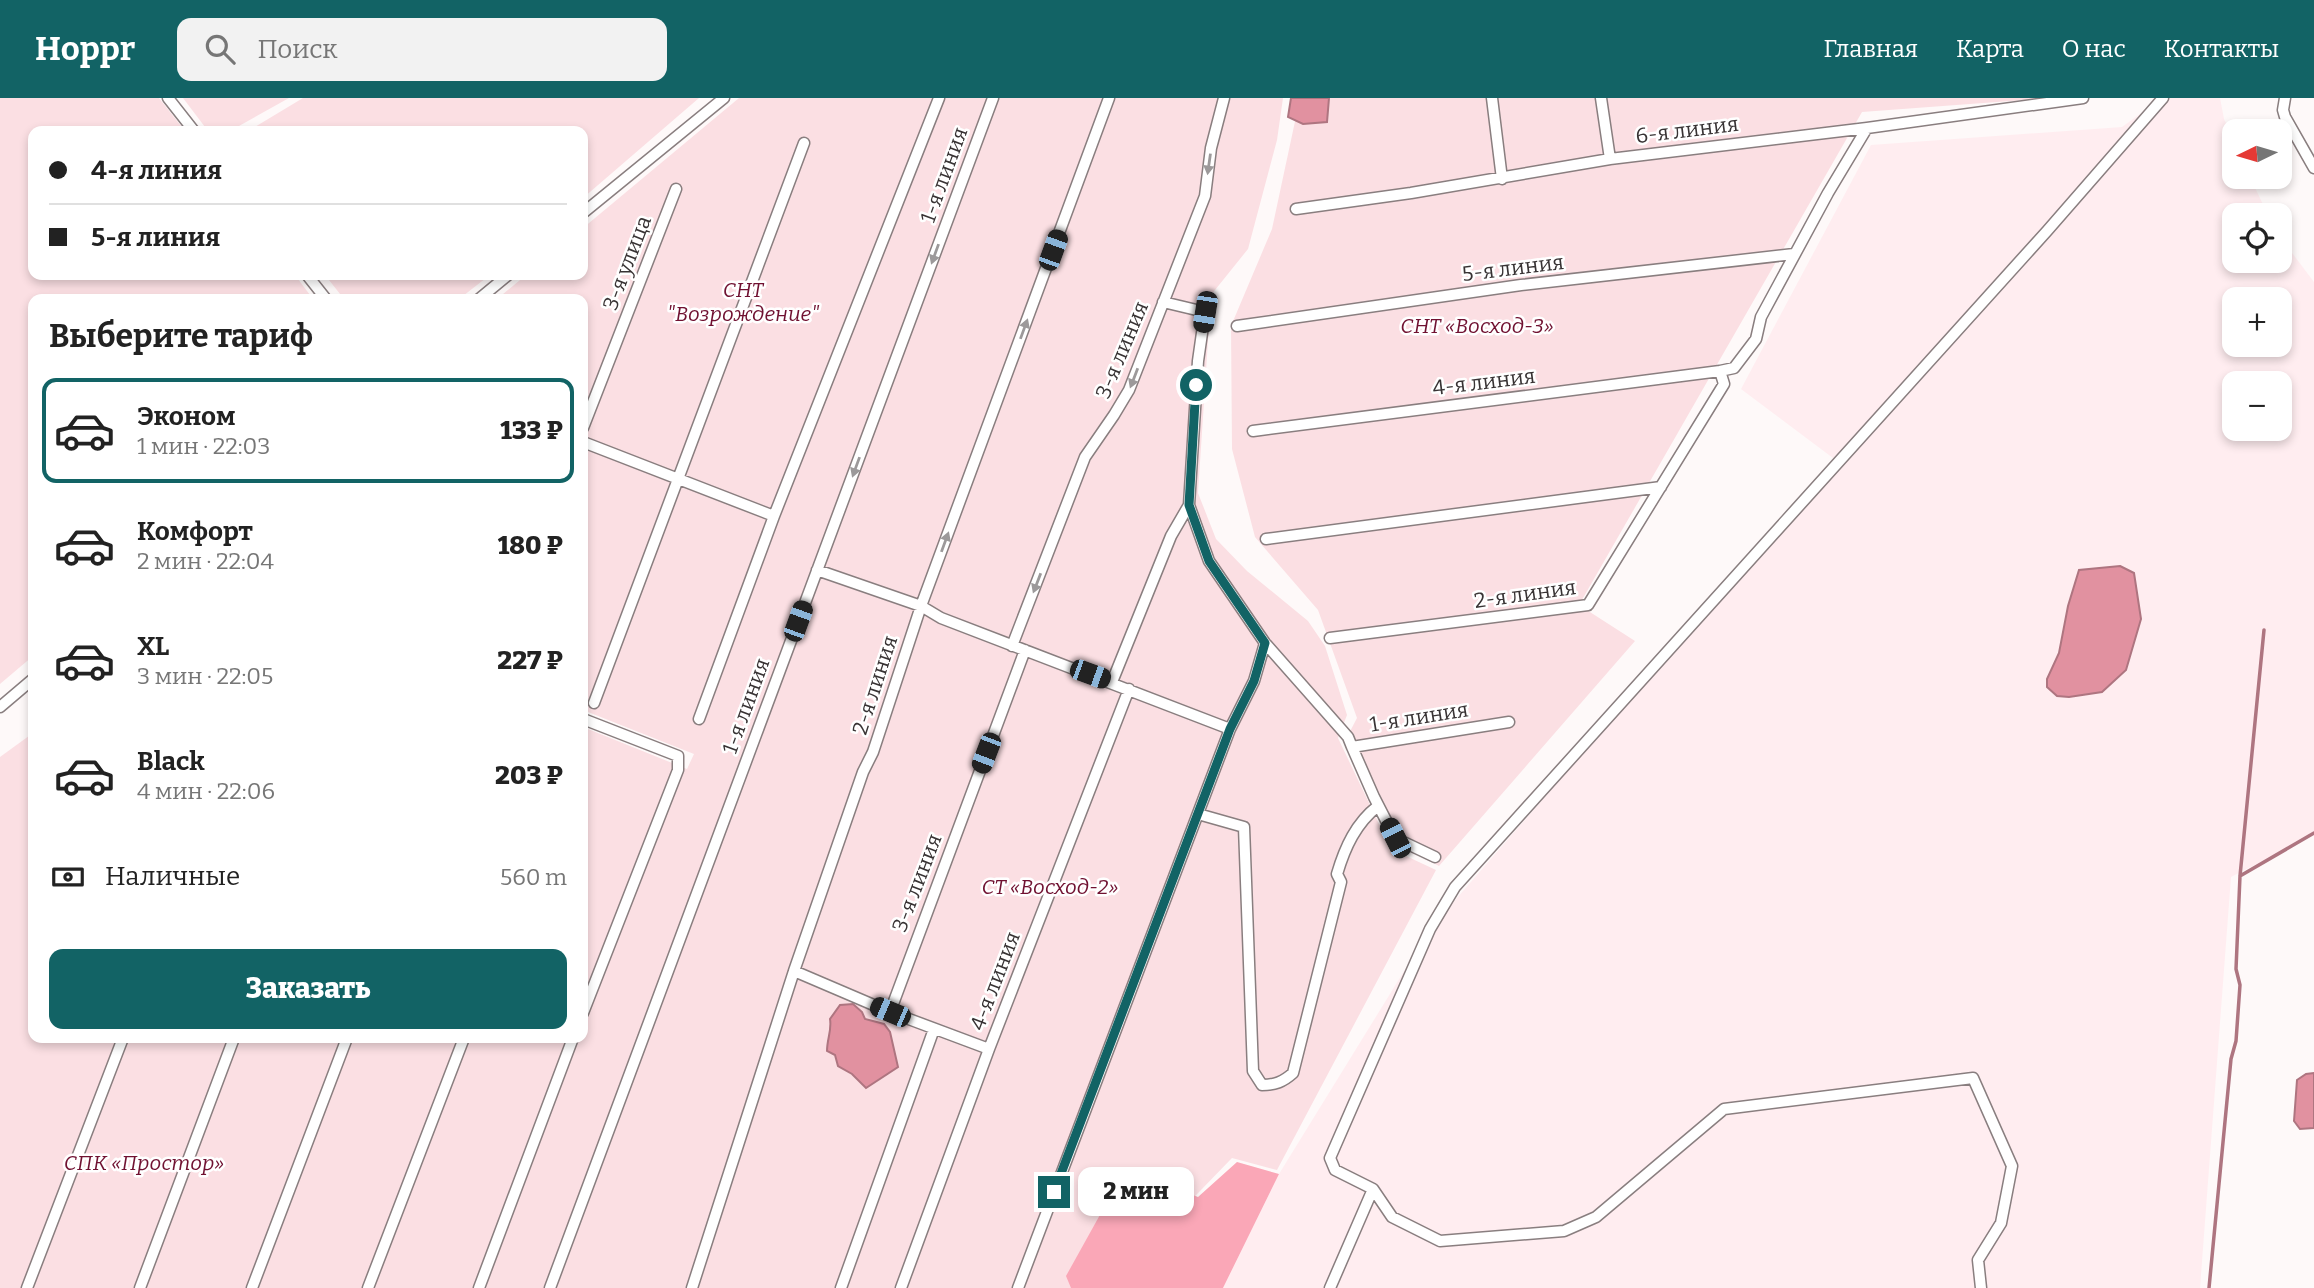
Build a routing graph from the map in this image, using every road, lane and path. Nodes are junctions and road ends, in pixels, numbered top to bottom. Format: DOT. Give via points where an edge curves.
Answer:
graph roads {
  1 [pos="168,98"];
  2 [pos="724,98"];
  3 [pos="939,98"];
  4 [pos="993,98"];
  5 [pos="1109,98"];
  6 [pos="1224,98"];
  7 [pos="1492,98"];
  8 [pos="1601,98"];
  9 [pos="2083,98"];
  10 [pos="2163,98"];
  11 [pos="2285,98"];
  12 [pos="190,126"];
  13 [pos="1867,128"];
  14 [pos="804,144"];
  15 [pos="1610,159"];
  16 [pos="2314,168"];
  17 [pos="1502,178"];
  18 [pos="676,189"];
  19 [pos="588,209"];
  20 [pos="1296,209"];
  21 [pos="1794,254"];
  22 [pos="311,280"];
  23 [pos="502,280"];
  24 [pos="322,294"];
  25 [pos="484,294"];
  26 [pos="1163,302"];
  27 [pos="1237,326"];
  28 [pos="1720,371"];
  29 [pos="588,415"];
  30 [pos="1253,431"];
  31 [pos="588,444"];
  32 [pos="678,479"];
  33 [pos="1661,487"];
  34 [pos="1189,505"];
  35 [pos="774,516"];
  36 [pos="1266,539"];
  37 [pos="817,570"];
  38 [pos="921,606"];
  39 [pos="1330,638"];
  40 [pos="1265,643"];
  41 [pos="1012,646"];
  42 [pos="1025,650"];
  43 [pos="1112,682"];
  44 [pos="28,683"];
  45 [pos="1129,689"];
  46 [pos="594,703"];
  47 [pos="0,707"];
  48 [pos="699,719"];
  49 [pos="1509,722"];
  50 [pos="588,723"];
  51 [pos="1230,729"];
  52 [pos="1350,742"];
  53 [pos="1378,806"];
  54 [pos="1198,814"];
  55 [pos="1435,857"];
  56 [pos="794,971"];
  57 [pos="588,1000"];
  58 [pos="890,1012"];
  59 [pos="934,1029"];
  60 [pos="121,1043"];
  61 [pos="232,1043"];
  62 [pos="345,1043"];
  63 [pos="462,1043"];
  64 [pos="571,1043"];
  65 [pos="989,1049"];
  66 [pos="1373,1189"];
  67 [pos="27,1288"];
  68 [pos="140,1288"];
  69 [pos="252,1288"];
  70 [pos="368,1288"];
  71 [pos="479,1288"];
  72 [pos="550,1288"];
  73 [pos="692,1288"];
  74 [pos="841,1288"];
  75 [pos="901,1288"];
  76 [pos="1018,1288"];
  77 [pos="1330,1288"];
  78 [pos="1981,1288"];
  1 -- 12 [label="street"];
  2 -- 19 [label="street"];
  3 -- 35 [label="street"];
  4 -- 37 [label="street, 1-я линия, one-way"];
  38 -- 5 [label="street, 2-я линия, one-way"];
  6 -- 26 [label="street, 3-я линия, one-way" via="1205,196"];
  7 -- 17 [label="street"];
  8 -- 15 [label="street"];
  9 -- 13 [label="street, 6-я линия"];
  10 -- 66 [label="street" via="1455,887 1430,929 1330,1158 1335,1170"];
  11 -- 16 [label="street" via="2285,117"];
  13 -- 15 [label="street, 6-я линия"];
  13 -- 21 [label="street"];
  14 -- 32 [label="street"];
  15 -- 17 [label="street, 6-я линия"];
  17 -- 20 [label="street, 6-я линия"];
  18 -- 29 [label="street, 3-я улица"];
  21 -- 27 [label="street, 5-я линия" via="1521,285"];
  21 -- 28 [label="street" via="1761,317 1756,339 1734,368"];
  22 -- 24 [label="street"];
  23 -- 25 [label="street"];
  26 -- 34 [label="street" via="1205,312"];
  26 -- 41 [label="street, 3-я линия, one-way" via="1129,390 1085,457"];
  28 -- 30 [label="street, 4-я линия"];
  28 -- 33 [label="street" via="1724,384"];
  31 -- 32 [label="street"];
  32 -- 35 [label="street"];
  32 -- 46 [label="street"];
  33 -- 36 [label="street"];
  33 -- 39 [label="street, 2-я линия" via="1588,605"];
  34 -- 40 [label="street" via="1209,561"];
  34 -- 43 [label="street" via="1171,536"];
  35 -- 48 [label="street"];
  37 -- 38 [label="street"];
  37 -- 72 [label="street, 1-я линия"];
  38 -- 41 [label="street"];
  38 -- 56 [label="street, 2-я линия"];
  40 -- 51 [label="street" via="1254,681"];
  40 -- 52 [label="street"];
  41 -- 42 [label="street"];
  42 -- 43 [label="street"];
  42 -- 58 [label="street, 3-я линия"];
  43 -- 45 [label="street"];
  44 -- 47 [label="street"];
  45 -- 51 [label="street"];
  45 -- 65 [label="street, 4-я линия"];
  49 -- 52 [label="street, 1-я линия"];
  50 -- 57 [label="street" via="678,756 678,770"];
  51 -- 54 [label="street"];
  52 -- 53 [label="street, 1-я линия"];
  53 -- 54 [label="street" via="1355,830 1341,862 1337,874 1341,882 1293,1073 1273,1085 1262,1085 1253,1071 1244,827"];
  53 -- 55 [label="street, 1-я линия" via="1395,838"];
  54 -- 76 [label="street"];
  56 -- 58 [label="street"];
  56 -- 73 [label="street, 2-я линия"];
  58 -- 59 [label="street"];
  59 -- 65 [label="street"];
  59 -- 74 [label="street"];
  60 -- 67 [label="street"];
  61 -- 68 [label="street"];
  62 -- 69 [label="street"];
  63 -- 70 [label="street"];
  64 -- 71 [label="street"];
  65 -- 75 [label="street, 4-я линия"];
  66 -- 77 [label="street"];
  66 -- 78 [label="street" via="1392,1217 1440,1241 1564,1231 1596,1217 1724,1109 1973,1078 2012,1166 2001,1223 1978,1260"];
}
